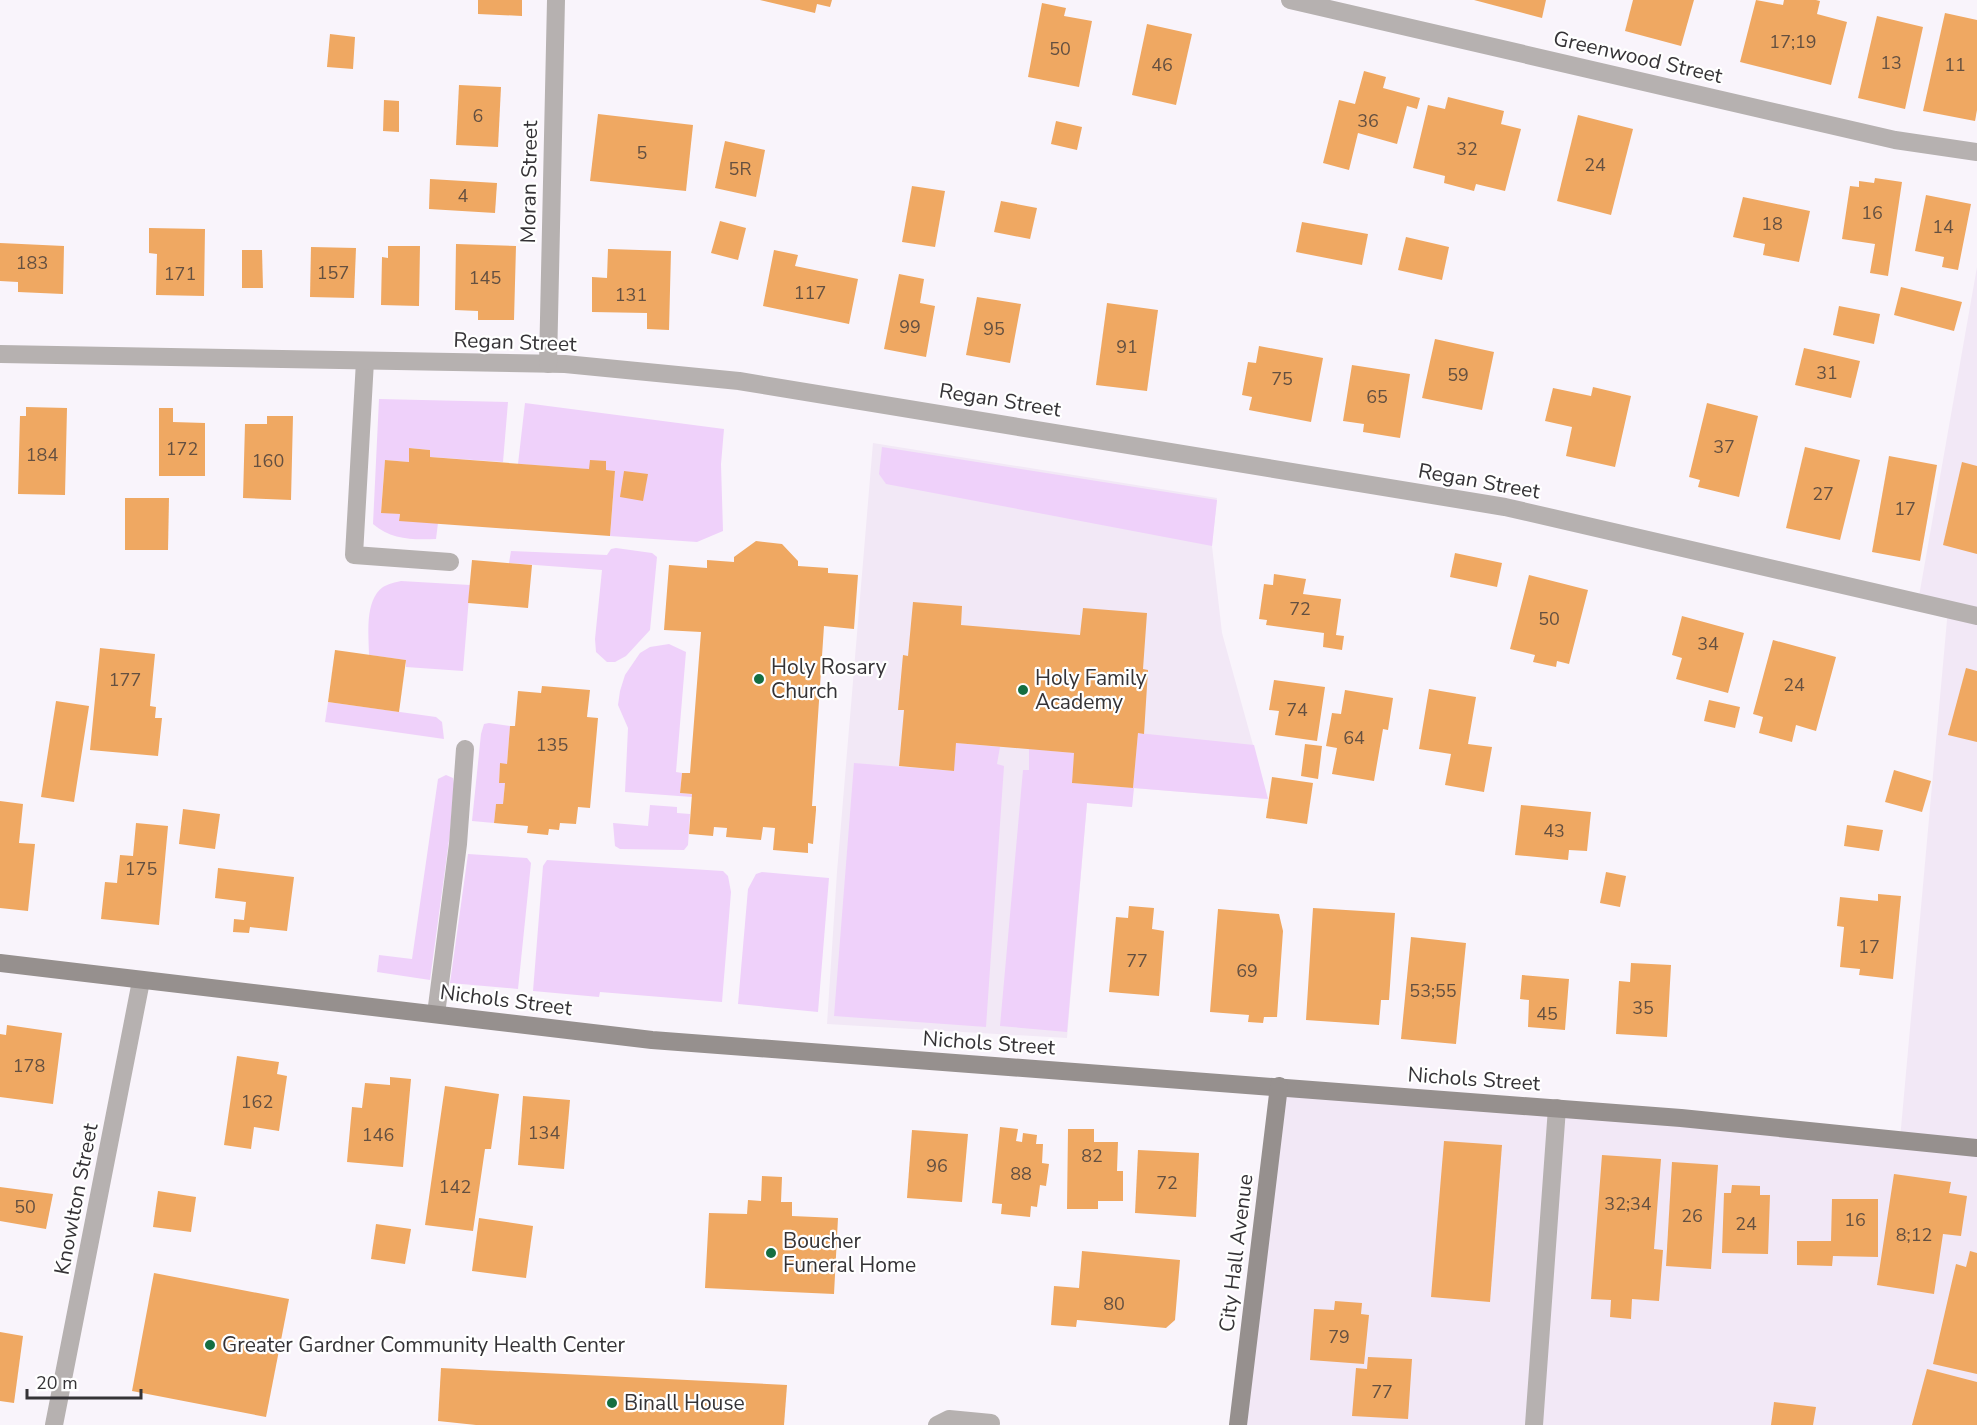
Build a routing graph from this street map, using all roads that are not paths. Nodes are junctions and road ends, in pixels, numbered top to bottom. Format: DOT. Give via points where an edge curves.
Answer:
graph roads {
  1 [pos="556,0"];
  2 [pos="1290,0"];
  3 [pos="1977,152"];
  4 [pos="0,354"];
  5 [pos="365,361"];
  6 [pos="548,364"];
  7 [pos="450,562"];
  8 [pos="1977,616"];
  9 [pos="465,749"];
  10 [pos="0,963"];
  11 [pos="141,981"];
  12 [pos="436,1014"];
  13 [pos="1279,1086"];
  14 [pos="1557,1108"];
  15 [pos="1977,1148"];
  16 [pos="991,1423"];
  17 [pos="54,1425"];
  18 [pos="937,1425"];
  19 [pos="1238,1425"];
  20 [pos="1534,1425"];
  1 -- 6 [label="street, Moran Street"];
  2 -- 3 [label="street, Greenwood Street" via="1895,140"];
  4 -- 5 [label="street, Regan Street"];
  5 -- 6 [label="street, Regan Street"];
  5 -- 7 [label="street" via="354,555"];
  6 -- 8 [label="street, Regan Street" via="762,384 1505,507"];
  9 -- 12 [label="street" via="458,844"];
  10 -- 11 [label="street, Nichols Street"];
  11 -- 12 [label="street, Nichols Street"];
  11 -- 17 [label="street, Knowlton Street"];
  12 -- 13 [label="street, Nichols Street" via="727,1047"];
  13 -- 14 [label="street, Nichols Street"];
  13 -- 19 [label="street, City Hall Avenue"];
  14 -- 15 [label="street, Nichols Street"];
  14 -- 20 [label="street"];
  16 -- 18 [label="street" via="950,1419"];
}
